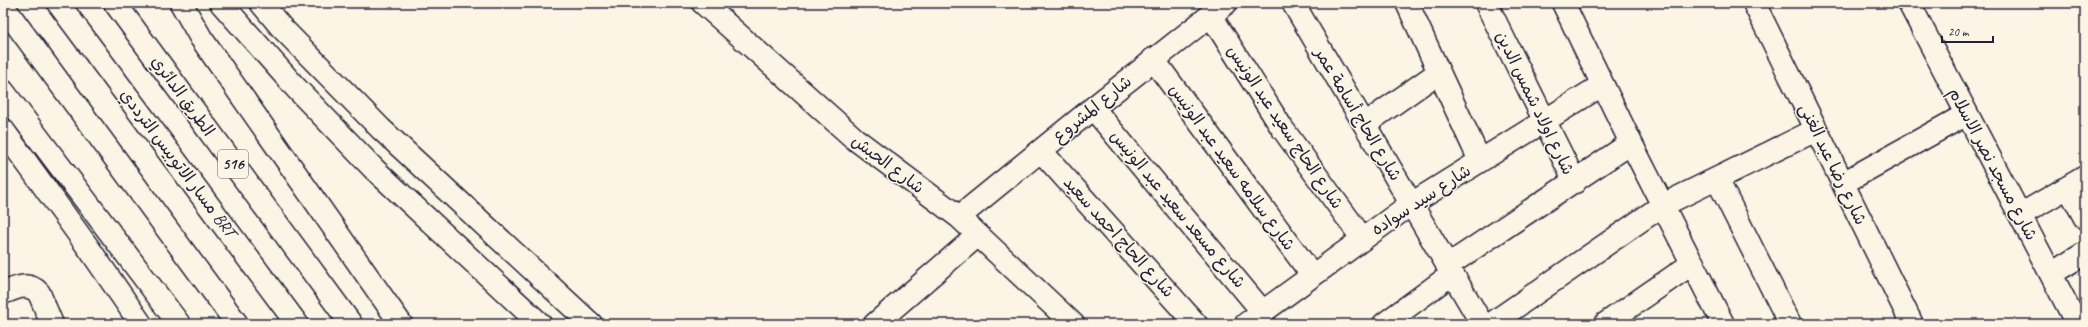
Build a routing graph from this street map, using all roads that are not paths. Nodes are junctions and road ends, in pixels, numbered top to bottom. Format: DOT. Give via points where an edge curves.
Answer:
graph roads {
  1 [pos="58,3"];
  2 [pos="115,3"];
  3 [pos="181,3"];
  4 [pos="221,3"];
  5 [pos="261,3"];
  6 [pos="703,3"];
  7 [pos="1293,3"];
  8 [pos="1407,3"];
  9 [pos="1486,3"];
  10 [pos="1563,3"];
  11 [pos="1754,3"];
  12 [pos="1909,3"];
  13 [pos="3,6"];
  14 [pos="1218,9"];
  15 [pos="1153,59"];
  16 [pos="1439,72"];
  17 [pos="1602,85"];
  18 [pos="3,91"];
  19 [pos="1093,108"];
  20 [pos="1967,114"];
  21 [pos="1544,121"];
  22 [pos="1365,124"];
  23 [pos="3,130"];
  24 [pos="1816,130"];
  25 [pos="1631,143"];
  26 [pos="1041,151"];
  27 [pos="1480,161"];
  28 [pos="1717,179"];
  29 [pos="1574,182"];
  30 [pos="2077,182"];
  31 [pos="1843,183"];
  32 [pos="1411,204"];
  33 [pos="1663,205"];
  34 [pos="2020,215"];
  35 [pos="959,217"];
  36 [pos="2085,218"];
  37 [pos="978,235"];
  38 [pos="1362,238"];
  39 [pos="2085,253"];
  40 [pos="1693,263"];
  41 [pos="1450,270"];
  42 [pos="2050,274"];
  43 [pos="1312,275"];
  44 [pos="3,293"];
  45 [pos="1254,318"];
  46 [pos="52,324"];
  47 [pos="141,324"];
  48 [pos="179,324"];
  49 [pos="237,324"];
  50 [pos="298,324"];
  51 [pos="351,324"];
  52 [pos="401,324"];
  53 [pos="540,324"];
  54 [pos="591,324"];
  55 [pos="875,324"];
  56 [pos="1073,324"];
  57 [pos="1196,324"];
  58 [pos="1384,324"];
  59 [pos="1482,324"];
  60 [pos="1491,324"];
  61 [pos="1605,324"];
  62 [pos="1723,324"];
  63 [pos="1790,324"];
  64 [pos="1912,324"];
  65 [pos="2077,324"];
  1 -- 50 [label="main road, مسار الاتوبيس الترددي BRT"];
  2 -- 51 [label="main road, الطريق الدائري / 516"];
  3 -- 52 [label="main road" via="201,38"];
  4 -- 53 [label="main road" via="296,88 374,169"];
  5 -- 54 [label="main road" via="281,27 381,129"];
  6 -- 35 [label="main road, شارع الحبش" via="855,139"];
  7 -- 22 [label="main road, شارع الحاج أسامة عمر"];
  8 -- 16 [label="main road"];
  9 -- 21 [label="main road, شارع اولاد شمس الدين"];
  10 -- 17 [label="main road"];
  11 -- 24 [label="main road, شارع رضا عبد الغنى"];
  12 -- 20 [label="main road, شارع مسجد نصر الاسلام"];
  13 -- 49 [label="main road"];
  14 -- 15 [label="main road, شارع المشروع"];
  14 -- 38 [label="main road, شارع الحاج سعيد عبد الونيس" via="1282,128"];
  15 -- 19 [label="main road, شارع المشروع"];
  15 -- 43 [label="main road, شارع سلامه سعيد عبد الونيس"];
  16 -- 22 [label="main road"];
  16 -- 27 [label="main road"];
  17 -- 21 [label="main road, شارع سيد سواده"];
  17 -- 25 [label="main road"];
  18 -- 48 [label="main road"];
  19 -- 26 [label="main road, شارع المشروع"];
  19 -- 45 [label="main road, شارع مسعد سعيد عبد الونيس"];
  20 -- 31 [label="main road"];
  20 -- 34 [label="main road, شارع مسجد نصر الاسلام"];
  21 -- 27 [label="main road, شارع سيد سواده"];
  21 -- 29 [label="main road, شارع اولاد شمس الدين"];
  22 -- 32 [label="main road, شارع الحاج أسامة عمر"];
  23 -- 47 [label="main road"];
  24 -- 28 [label="main road"];
  24 -- 31 [label="main road, شارع رضا عبد الغنى"];
  25 -- 29 [label="main road"];
  25 -- 33 [label="main road"];
  26 -- 35 [label="main road, شارع المشروع"];
  26 -- 57 [label="main road, شارع الحاج احمد سعيد"];
  27 -- 32 [label="main road, شارع سيد سواده"];
  28 -- 33 [label="main road"];
  28 -- 63 [label="main road"];
  29 -- 41 [label="main road"];
  30 -- 34 [label="main road"];
  30 -- 36 [label="main road"];
  31 -- 64 [label="main road, شارع رضا عبد الغنى"];
  32 -- 38 [label="main road, شارع سيد سواده"];
  32 -- 41 [label="main road, شارع الحاج أسامة عمر"];
  33 -- 40 [label="main road"];
  33 -- 60 [label="main road"];
  34 -- 42 [label="main road, شارع مسجد نصر الاسلام"];
  35 -- 37 [label="main road, شارع الحبش"];
  37 -- 55 [label="main road"];
  37 -- 56 [label="main road, شارع الحبش"];
  38 -- 43 [label="main road, شارع سيد سواده"];
  39 -- 42 [label="main road"];
  40 -- 61 [label="main road"];
  40 -- 62 [label="main road"];
  41 -- 58 [label="main road"];
  41 -- 59 [label="main road, شارع الحاج أسامة عمر"];
  42 -- 65 [label="main road, شارع مسجد نصر الاسلام"];
  43 -- 45 [label="main road, شارع سيد سواده"];
  44 -- 46 [label="main road" via="31,286 39,293"];
}
